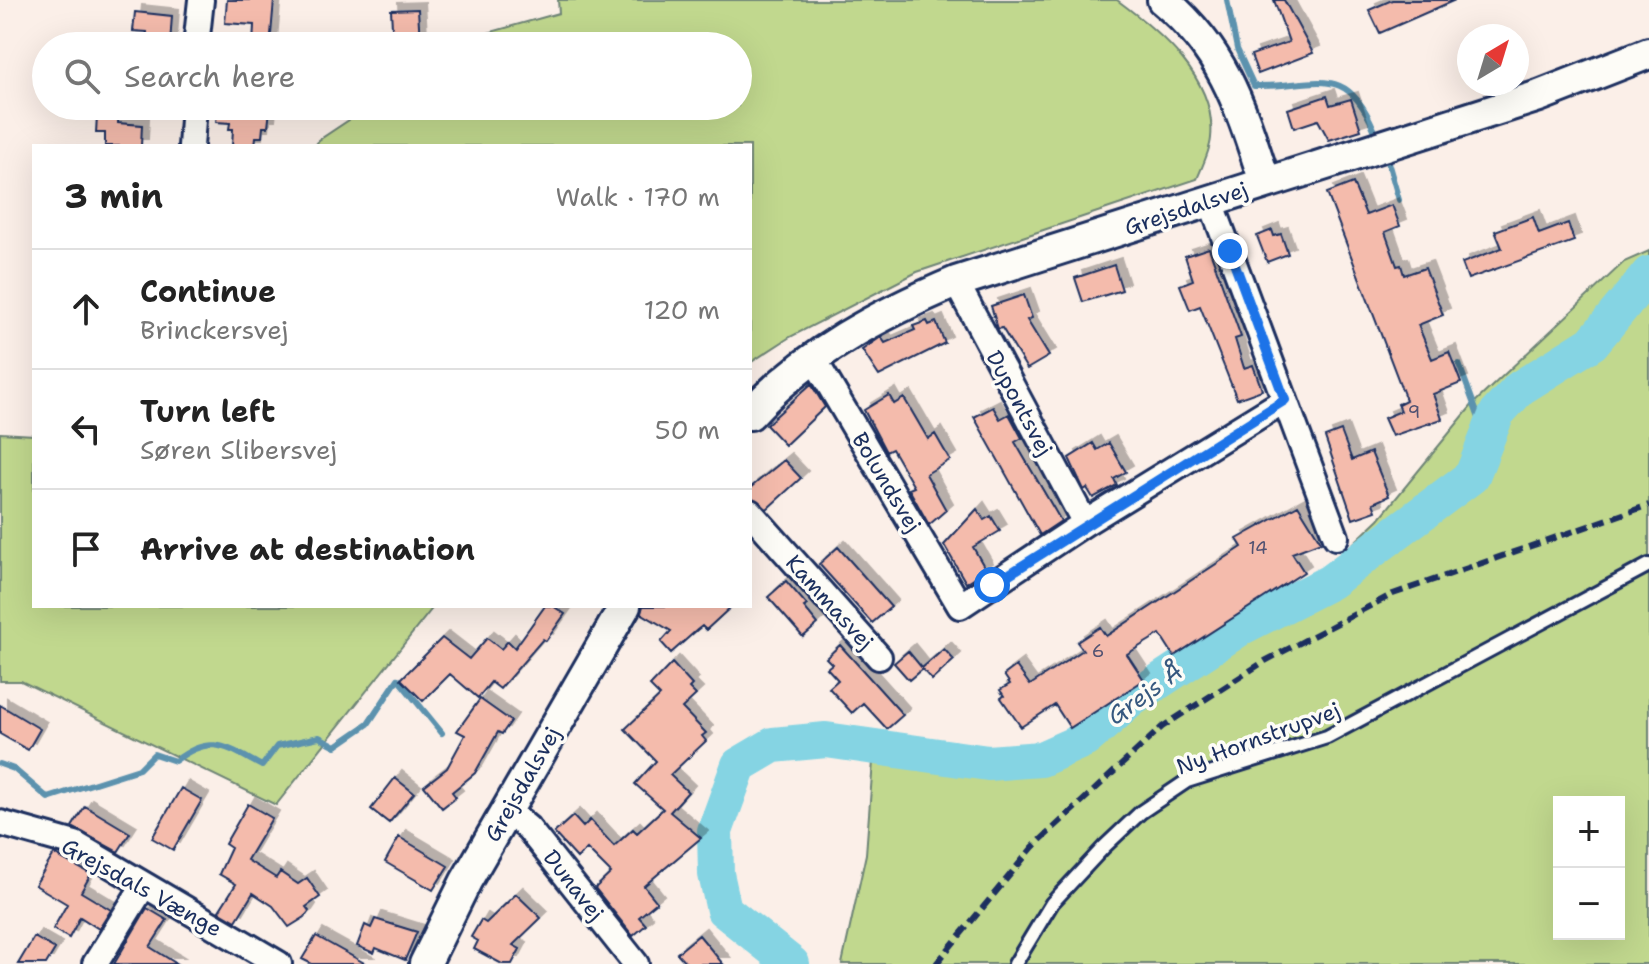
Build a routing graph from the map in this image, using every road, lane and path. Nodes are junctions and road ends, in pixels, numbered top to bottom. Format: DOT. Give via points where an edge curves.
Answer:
graph roads {
  1 [pos="201,0"];
  2 [pos="1163,0"];
  3 [pos="198,32"];
  4 [pos="1649,53"];
  5 [pos="193,120"];
  6 [pos="191,144"];
  7 [pos="1265,182"];
  8 [pos="1210,199"];
  9 [pos="956,282"];
  10 [pos="814,359"];
  11 [pos="1285,400"];
  12 [pos="752,412"];
  13 [pos="752,514"];
  14 [pos="1085,523"];
  15 [pos="1336,537"];
  16 [pos="1649,565"];
  17 [pos="624,608"];
  18 [pos="879,657"];
  19 [pos="507,811"];
  20 [pos="0,823"];
  21 [pos="144,885"];
  22 [pos="95,964"];
  23 [pos="279,964"];
  24 [pos="425,964"];
  25 [pos="636,964"];
  26 [pos="1015,964"];
  1 -- 3 [label="street"];
  2 -- 7 [label="street" via="1210,47 1238,98"];
  4 -- 7 [label="street, Grejsdalsvej" via="1539,96"];
  5 -- 6 [label="street"];
  7 -- 8 [label="street, Grejsdalsvej"];
  8 -- 9 [label="street, Grejsdalsvej"];
  8 -- 11 [label="street"];
  9 -- 10 [label="street, Grejsdalsvej" via="886,311"];
  9 -- 14 [label="street, Dupontsvej"];
  10 -- 12 [label="street, Grejsdalsvej"];
  10 -- 14 [label="street, Bolundsvej" via="960,606"];
  11 -- 14 [label="street"];
  11 -- 15 [label="street"];
  13 -- 18 [label="street, Kammasvej"];
  16 -- 26 [label="lane, Ny Hornstrupvej" via="1339,732 1187,781 1141,812 1104,847 1052,903"];
  17 -- 19 [label="street, Grejsdalsvej"];
  19 -- 24 [label="street, Grejsdalsvej"];
  19 -- 25 [label="street, Dunavej" via="528,828"];
  20 -- 21 [label="street, Grejsdals Vænge" via="75,844"];
  21 -- 22 [label="street"];
  21 -- 23 [label="street, Grejsdals Vænge"];
}
